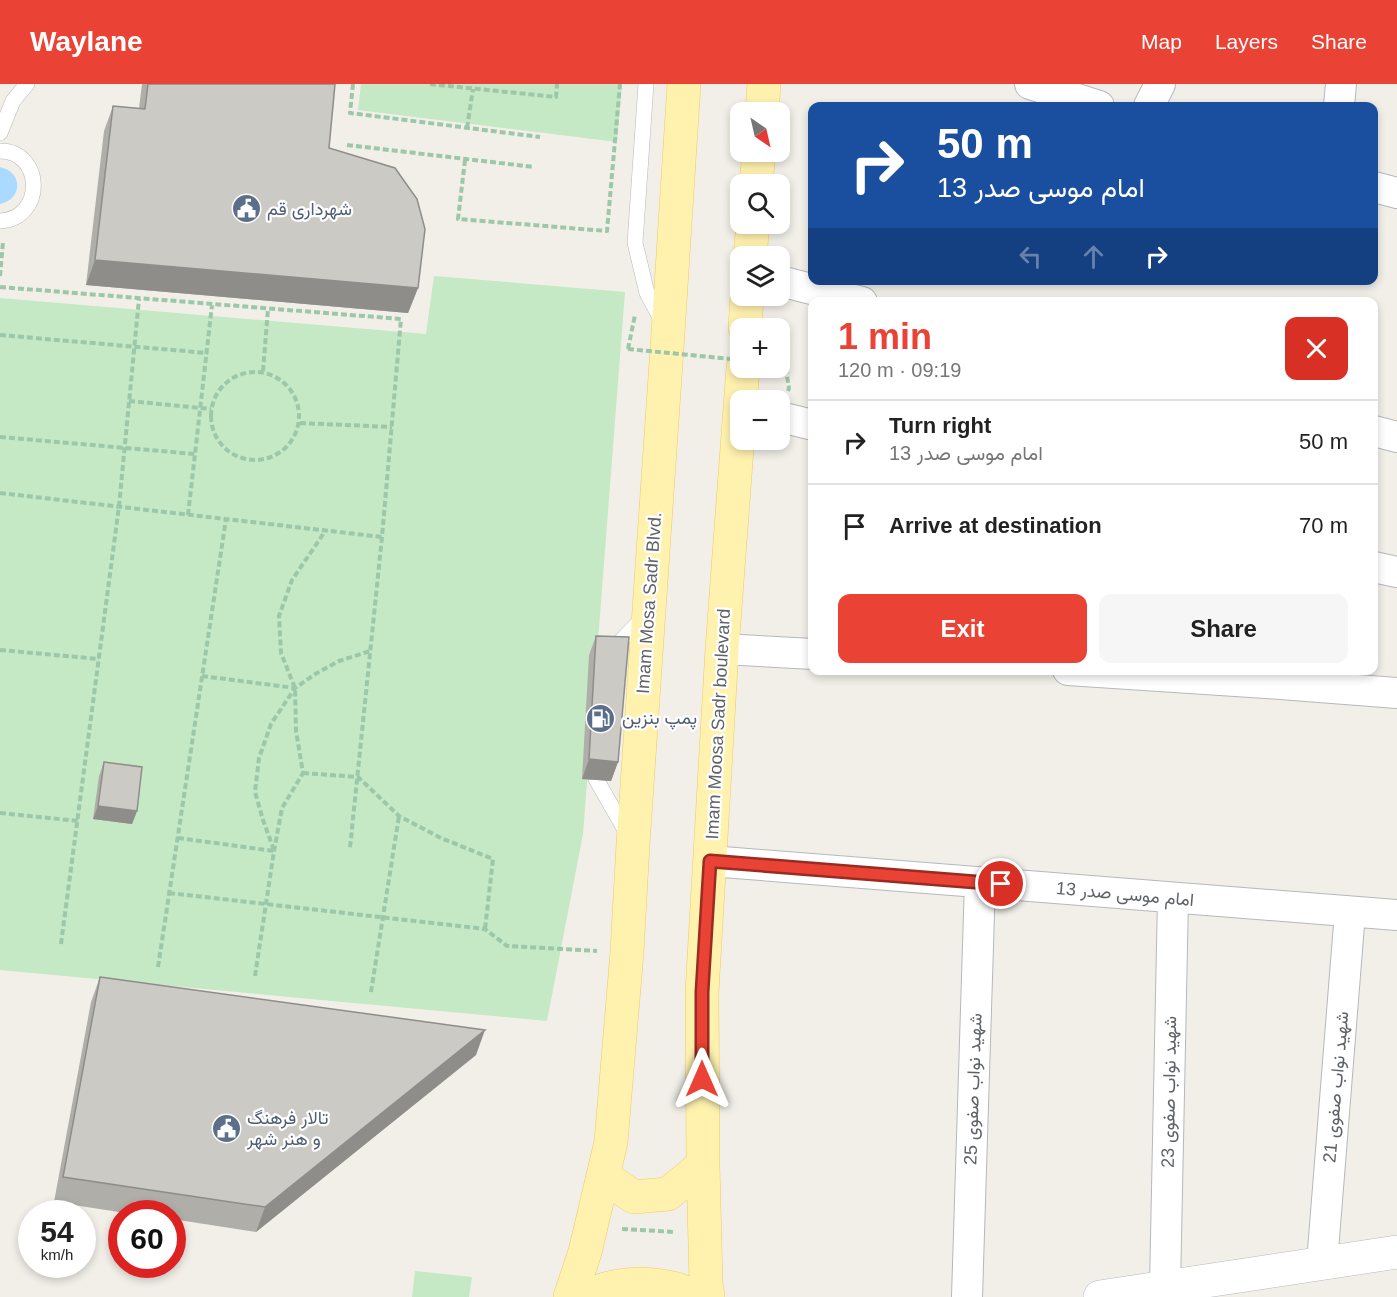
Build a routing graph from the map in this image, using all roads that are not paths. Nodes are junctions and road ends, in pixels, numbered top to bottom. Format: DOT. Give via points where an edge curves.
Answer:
graph roads {
  1 [pos="27,84"];
  2 [pos="646,84"];
  3 [pos="684,84"];
  4 [pos="764,84"];
  5 [pos="1024,84"];
  6 [pos="1030,84"];
  7 [pos="1160,84"];
  8 [pos="1341,84"];
  9 [pos="763,102"];
  10 [pos="1017,102"];
  11 [pos="1086,102"];
  12 [pos="1151,102"];
  13 [pos="1339,102"];
  14 [pos="0,133"];
  15 [pos="0,151"];
  16 [pos="1378,188"];
  17 [pos="1397,193"];
  18 [pos="3,221"];
  19 [pos="790,284"];
  20 [pos="842,297"];
  21 [pos="668,333"];
  22 [pos="790,419"];
  23 [pos="808,424"];
  24 [pos="1378,432"];
  25 [pos="1397,437"];
  26 [pos="737,450"];
  27 [pos="1378,568"];
  28 [pos="1397,572"];
  29 [pos="649,612"];
  30 [pos="722,649"];
  31 [pos="808,654"];
  32 [pos="605,667"];
  33 [pos="1144,675"];
  34 [pos="1397,693"];
  35 [pos="599,745"];
  36 [pos="633,844"];
  37 [pos="710,861"];
  38 [pos="980,882"];
  39 [pos="1173,898"];
  40 [pos="1350,912"];
  41 [pos="1397,915"];
  42 [pos="703,1165"];
  43 [pos="603,1176"];
  44 [pos="1397,1252"];
  45 [pos="1322,1263"];
  46 [pos="1165,1287"];
  47 [pos="570,1297"];
  48 [pos="585,1297"];
  49 [pos="695,1297"];
  50 [pos="708,1297"];
  51 [pos="967,1297"];
  52 [pos="1100,1297"];
  1 -- 14 [label="lane" via="13,101"];
  2 -- 21 [label="lane" via="635,243 647,292"];
  3 -- 21 [label="main road, Imam Mosa Sadr Blvd."];
  4 -- 9 [label="main road"];
  5 -- 10 [label="street"];
  6 -- 11 [label="street"];
  7 -- 12 [label="street"];
  8 -- 13 [label="street"];
  15 -- 18 [label="lane" via="16,155 26,163 34,186 26,208"];
  16 -- 17 [label="street"];
  19 -- 20 [label="street"];
  21 -- 29 [label="main road, Imam Mosa Sadr Blvd."];
  22 -- 23 [label="street"];
  24 -- 25 [label="street"];
  26 -- 30 [label="main road, Imam Moosa Sadr boulevard"];
  27 -- 28 [label="street"];
  29 -- 32 [label="lane" via="606,656"];
  29 -- 36 [label="main road, Imam Mosa Sadr Blvd."];
  30 -- 31 [label="street"];
  30 -- 37 [label="main road, Imam Moosa Sadr boulevard"];
  33 -- 34 [label="street"];
  35 -- 36 [label="lane" via="596,779"];
  36 -- 43 [label="main road, Imam Mosa Sadr Blvd." via="611,1142"];
  37 -- 38 [label="street, امام موسی صدر 13"];
  37 -- 42 [label="main road, Imam Moosa Sadr boulevard" via="702,992"];
  38 -- 39 [label="street, امام موسی صدر 13"];
  38 -- 51 [label="street, شهید نواب صفوی 25"];
  39 -- 40 [label="street, امام موسی صدر 13"];
  39 -- 46 [label="street, شهید نواب صفوی 23"];
  40 -- 41 [label="street, امام موسی صدر 13"];
  40 -- 45 [label="street, شهید نواب صفوی 21"];
  42 -- 43 [label="main road" via="668,1194 634,1197"];
  42 -- 50 [label="main road, Imam Moosa Sadr boulevard"];
  43 -- 47 [label="main road, Imam Mosa Sadr Blvd."];
  44 -- 45 [label="main road"];
  45 -- 46 [label="main road"];
  46 -- 52 [label="main road"];
  48 -- 49 [label="main road" via="601,1289 638,1283 675,1288"];
}
